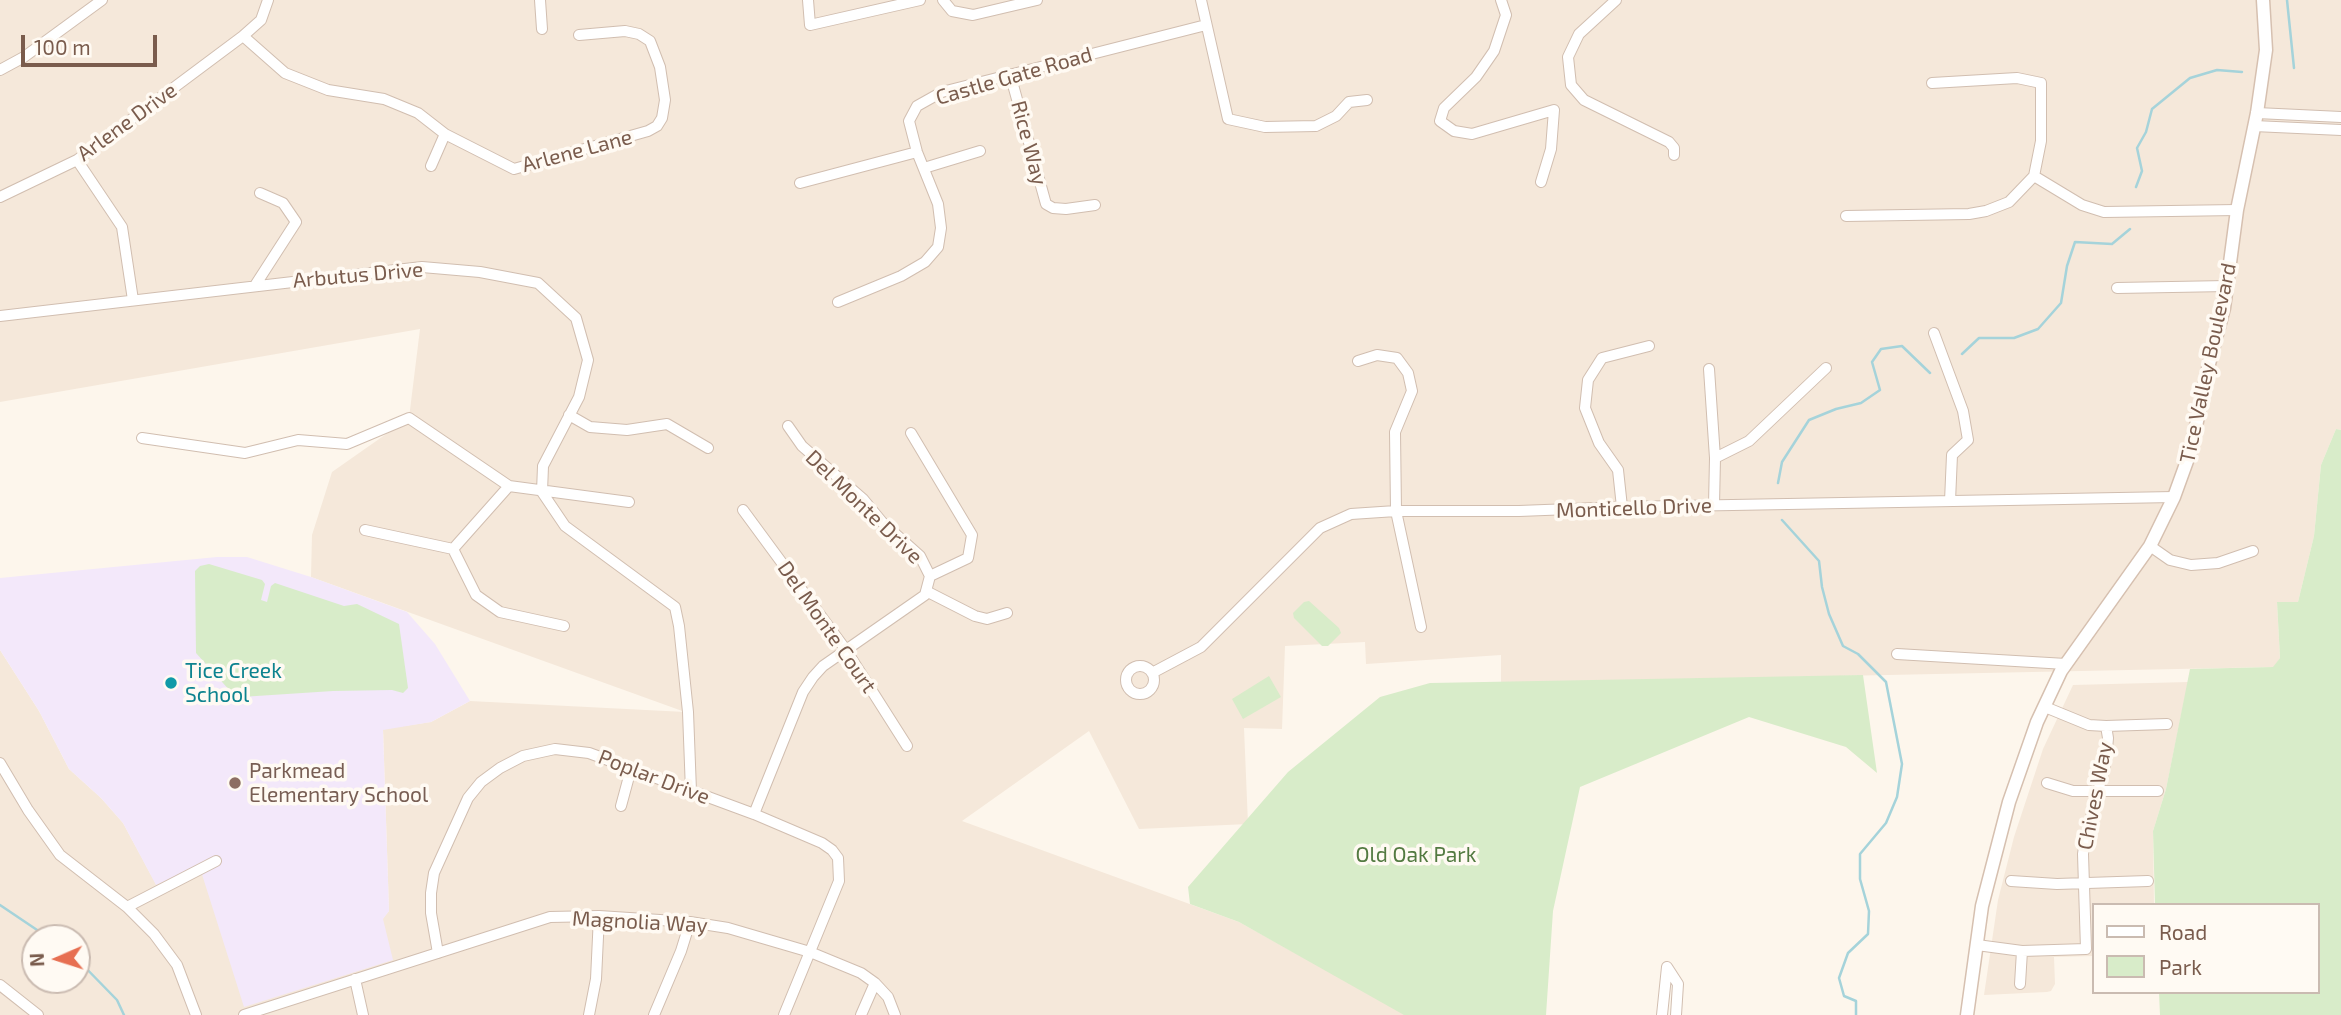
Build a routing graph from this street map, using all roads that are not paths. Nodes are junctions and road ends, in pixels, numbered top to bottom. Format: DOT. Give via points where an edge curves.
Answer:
graph roads {
  1 [pos="102,0"];
  2 [pos="268,0"];
  3 [pos="540,0"];
  4 [pos="808,0"];
  5 [pos="920,0"];
  6 [pos="943,0"];
  7 [pos="1037,0"];
  8 [pos="1202,0"];
  9 [pos="1501,0"];
  10 [pos="1616,0"];
  11 [pos="2263,0"];
  12 [pos="1206,25"];
  13 [pos="542,29"];
  14 [pos="579,35"];
  15 [pos="243,36"];
  16 [pos="0,70"];
  17 [pos="1010,74"];
  18 [pos="1932,83"];
  19 [pos="1367,100"];
  20 [pos="2341,117"];
  21 [pos="2255,120"];
  22 [pos="2341,130"];
  23 [pos="445,134"];
  24 [pos="980,151"];
  25 [pos="917,152"];
  26 [pos="1674,155"];
  27 [pos="76,160"];
  28 [pos="432,166"];
  29 [pos="924,168"];
  30 [pos="2034,176"];
  31 [pos="1541,182"];
  32 [pos="800,183"];
  33 [pos="260,193"];
  34 [pos="0,197"];
  35 [pos="1095,205"];
  36 [pos="2237,210"];
  37 [pos="1846,216"];
  38 [pos="256,285"];
  39 [pos="2227,286"];
  40 [pos="2117,288"];
  41 [pos="133,300"];
  42 [pos="838,302"];
  43 [pos="0,316"];
  44 [pos="1934,333"];
  45 [pos="1649,346"];
  46 [pos="1359,361"];
  47 [pos="1826,368"];
  48 [pos="1709,369"];
  49 [pos="569,415"];
  50 [pos="788,426"];
  51 [pos="911,433"];
  52 [pos="142,438"];
  53 [pos="708,448"];
  54 [pos="1714,458"];
  55 [pos="509,486"];
  56 [pos="542,492"];
  57 [pos="2174,497"];
  58 [pos="1950,501"];
  59 [pos="629,502"];
  60 [pos="1714,505"];
  61 [pos="1622,507"];
  62 [pos="743,510"];
  63 [pos="1396,511"];
  64 [pos="365,530"];
  65 [pos="2150,546"];
  66 [pos="453,549"];
  67 [pos="2253,551"];
  68 [pos="930,576"];
  69 [pos="926,591"];
  70 [pos="1007,613"];
  71 [pos="564,626"];
  72 [pos="1420,627"];
  73 [pos="846,650"];
  74 [pos="1897,654"];
  75 [pos="2066,664"];
  76 [pos="1152,673"];
  77 [pos="2045,707"];
  78 [pos="2167,724"];
  79 [pos="2106,726"];
  80 [pos="908,746"];
  81 [pos="0,763"];
  82 [pos="631,769"];
  83 [pos="2047,783"];
  84 [pos="691,791"];
  85 [pos="2158,791"];
  86 [pos="2098,793"];
  87 [pos="621,806"];
  88 [pos="754,814"];
  89 [pos="216,861"];
  90 [pos="2011,881"];
  91 [pos="2148,881"];
  92 [pos="2083,882"];
  93 [pos="127,906"];
  94 [pos="599,916"];
  95 [pos="690,922"];
  96 [pos="1977,945"];
  97 [pos="2090,949"];
  98 [pos="2022,951"];
  99 [pos="810,952"];
  100 [pos="438,953"];
  101 [pos="355,979"];
  102 [pos="875,983"];
  103 [pos="2020,984"];
  104 [pos="0,985"];
  105 [pos="38,1015"];
  106 [pos="196,1015"];
  107 [pos="244,1015"];
  108 [pos="363,1015"];
  109 [pos="589,1015"];
  110 [pos="654,1015"];
  111 [pos="784,1015"];
  112 [pos="861,1015"];
  113 [pos="895,1015"];
  114 [pos="1662,1015"];
  115 [pos="1676,1015"];
  116 [pos="1967,1015"];
  1 -- 16 [label="street"];
  2 -- 15 [label="street, Arlene Drive" via="261,20"];
  3 -- 13 [label="street"];
  4 -- 5 [label="street" via="810,25"];
  6 -- 7 [label="street" via="952,11 973,15"];
  8 -- 12 [label="street"];
  9 -- 31 [label="street" via="1506,15 1494,51 1476,77 1444,108 1440,121 1454,131 1472,134 1554,110 1551,149"];
  10 -- 26 [label="street" via="1579,34 1568,57 1571,85 1584,100 1669,142"];
  11 -- 21 [label="street, Tice Valley Boulevard" via="2266,50"];
  12 -- 17 [label="street, Castle Gate Road"];
  12 -- 19 [label="street" via="1228,119 1265,127 1316,126 1336,116 1349,102"];
  14 -- 23 [label="street, Arlene Lane" via="625,31 650,41 665,100 657,126 514,169"];
  15 -- 23 [label="street, Arlene Lane" via="285,73 328,90 384,99 418,113"];
  15 -- 27 [label="street, Arlene Drive"];
  17 -- 25 [label="street, Castle Gate Road" via="942,92 917,106 909,121"];
  17 -- 35 [label="street, Rice Way" via="1045,204 1066,209"];
  18 -- 30 [label="street" via="2017,78 2041,83 2041,141"];
  20 -- 21 [label="street"];
  21 -- 22 [label="street"];
  21 -- 36 [label="street, Tice Valley Boulevard"];
  23 -- 28 [label="street"];
  24 -- 29 [label="street"];
  25 -- 29 [label="street, Castle Gate Road"];
  25 -- 32 [label="street"];
  27 -- 34 [label="street, Arlene Drive"];
  27 -- 41 [label="street" via="122,227"];
  29 -- 42 [label="street, Castle Gate Road" via="939,204 938,247 925,262 901,276"];
  30 -- 36 [label="street" via="2082,205 2104,212"];
  30 -- 37 [label="street" via="2008,202 1969,214"];
  33 -- 38 [label="street" via="283,203 296,222"];
  36 -- 39 [label="street, Tice Valley Boulevard"];
  38 -- 41 [label="street, Arbutus Drive"];
  38 -- 49 [label="street, Arbutus Drive" via="422,267 538,283 576,318 588,360 579,397"];
  39 -- 40 [label="street"];
  39 -- 57 [label="street, Tice Valley Boulevard" via="2191,450"];
  41 -- 43 [label="street, Arbutus Drive"];
  44 -- 58 [label="street" via="1963,411 1968,440 1952,455"];
  45 -- 61 [label="street" via="1602,358 1588,380 1586,408 1599,443 1618,470"];
  46 -- 63 [label="street" via="1377,355 1397,358 1408,373 1412,391 1395,432"];
  47 -- 54 [label="street" via="1749,441"];
  48 -- 54 [label="street"];
  49 -- 53 [label="street" via="590,427 628,430 667,424"];
  49 -- 56 [label="street, Arbutus Drive" via="543,466"];
  50 -- 68 [label="street, Del Monte Drive" via="802,446 920,556"];
  51 -- 68 [label="street" via="972,535 968,558"];
  52 -- 55 [label="street" via="245,453 298,440 347,444 409,418"];
  54 -- 60 [label="street"];
  55 -- 56 [label="street"];
  55 -- 66 [label="street"];
  56 -- 59 [label="street"];
  56 -- 84 [label="street" via="565,526 675,607 688,712"];
  57 -- 58 [label="street, Monticello Drive"];
  57 -- 65 [label="street, Tice Valley Boulevard"];
  58 -- 60 [label="street, Monticello Drive"];
  60 -- 61 [label="street, Monticello Drive"];
  61 -- 63 [label="street, Monticello Drive"];
  62 -- 73 [label="street, Del Monte Court"];
  63 -- 72 [label="street"];
  63 -- 76 [label="street, Monticello Drive" via="1351,514 1320,528 1201,647"];
  64 -- 66 [label="street"];
  65 -- 67 [label="street" via="2169,560 2190,565 2218,563"];
  65 -- 75 [label="street, Tice Valley Boulevard"];
  66 -- 71 [label="street" via="476,595 500,612"];
  68 -- 69 [label="street, Del Monte Drive"];
  69 -- 70 [label="street" via="975,616 988,619"];
  69 -- 73 [label="street, Del Monte Drive"];
  73 -- 80 [label="street, Del Monte Court"];
  73 -- 88 [label="street, Del Monte Drive" via="823,666 803,692"];
  74 -- 75 [label="street"];
  75 -- 77 [label="street, Tice Valley Boulevard"];
  77 -- 79 [label="street, Chives Way" via="2089,725"];
  77 -- 96 [label="street, Tice Valley Boulevard" via="2009,802 1982,906"];
  78 -- 79 [label="street"];
  79 -- 86 [label="street, Chives Way" via="2106,761"];
  81 -- 93 [label="street" via="60,855"];
  82 -- 84 [label="street, Poplar Drive"];
  82 -- 87 [label="street"];
  82 -- 100 [label="street, Poplar Drive" via="589,752 555,749 523,756 481,782 463,807 434,873 431,913"];
  83 -- 86 [label="street"];
  84 -- 88 [label="street, Poplar Drive"];
  85 -- 86 [label="street"];
  86 -- 92 [label="street, Chives Way" via="2085,840"];
  88 -- 99 [label="street, Poplar Drive" via="822,843 838,858 839,881"];
  89 -- 93 [label="street"];
  90 -- 92 [label="street"];
  91 -- 92 [label="street"];
  92 -- 97 [label="street, Chives Way"];
  93 -- 106 [label="street" via="177,965"];
  94 -- 95 [label="street, Magnolia Way"];
  94 -- 100 [label="street, Magnolia Way" via="550,918"];
  94 -- 109 [label="street"];
  95 -- 99 [label="street, Magnolia Way"];
  95 -- 110 [label="street"];
  96 -- 98 [label="street, Chives Way"];
  96 -- 116 [label="street, Tice Valley Boulevard"];
  97 -- 98 [label="street, Chives Way"];
  98 -- 103 [label="street"];
  99 -- 102 [label="street, Magnolia Way"];
  99 -- 111 [label="street, Poplar Drive"];
  100 -- 101 [label="street, Magnolia Way"];
  101 -- 107 [label="street, Magnolia Way"];
  101 -- 108 [label="street"];
  102 -- 112 [label="street"];
  102 -- 113 [label="street, Magnolia Way" via="888,997"];
  104 -- 105 [label="street"];
  114 -- 115 [label="street" via="1667,967 1678,984"];
}
